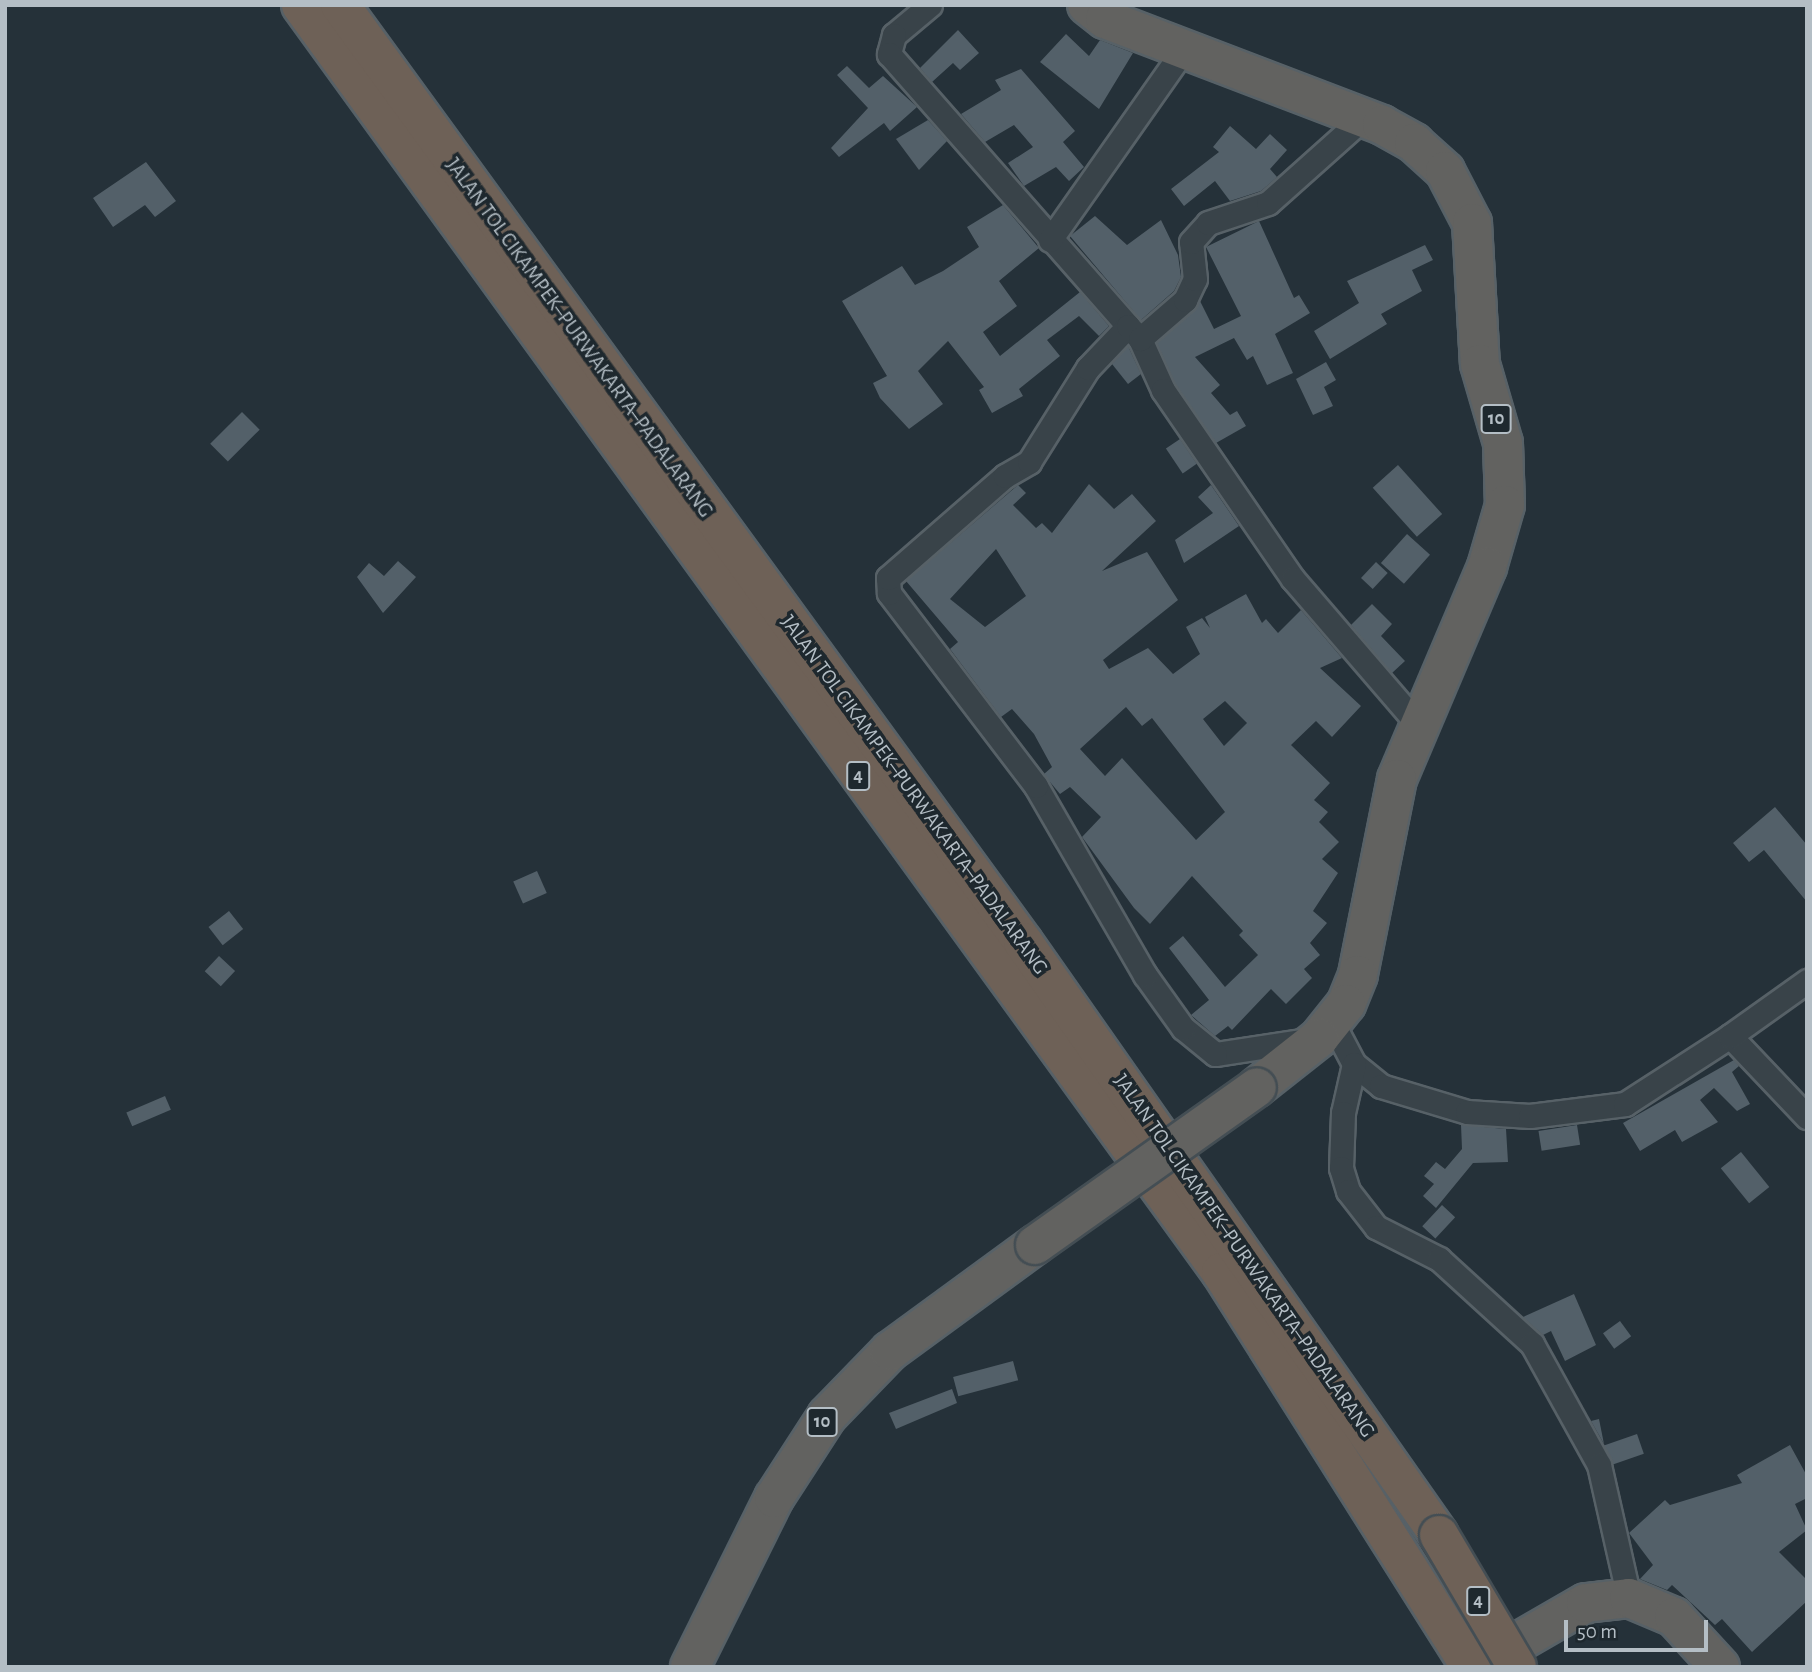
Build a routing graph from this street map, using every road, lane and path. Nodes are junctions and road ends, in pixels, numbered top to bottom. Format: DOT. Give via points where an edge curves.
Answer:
graph roads {
  1 [pos="301,5"];
  2 [pos="340,5"];
  3 [pos="930,5"];
  4 [pos="1087,5"];
  5 [pos="1185,48"];
  6 [pos="1363,118"];
  7 [pos="1050,240"];
  8 [pos="1134,333"];
  9 [pos="1417,723"];
  10 [pos="1807,981"];
  11 [pos="1326,1031"];
  12 [pos="1730,1036"];
  13 [pos="1354,1064"];
  14 [pos="1807,1117"];
  15 [pos="1629,1598"];
  16 [pos="690,1667"];
  17 [pos="1473,1667"];
  18 [pos="1517,1667"];
  19 [pos="1720,1667"];
  1 -- 17 [label="highway, JALAN TOL CIKAMPEK–PURWAKARTA–PADALARANG / 4" via="1221,1272"];
  2 -- 18 [label="highway, JALAN TOL CIKAMPEK–PURWAKARTA–PADALARANG / 4, bridge" via="1039,965 1439,1535"];
  3 -- 7 [label="street" via="894,35 888,54 944,110"];
  4 -- 5 [label="highway, 10" via="1105,19"];
  5 -- 6 [label="highway, 10"];
  5 -- 7 [label="street"];
  6 -- 8 [label="street" via="1268,202 1208,223 1191,242 1195,279 1185,300"];
  6 -- 9 [label="highway, 10" via="1414,143 1463,196 1476,257 1480,364 1503,443 1505,505 1498,533"];
  7 -- 8 [label="street"];
  8 -- 9 [label="street" via="1163,390 1293,579"];
  8 -- 11 [label="street" via="1088,368 1029,462 898,566 888,578 889,593 1036,786 1145,975 1183,1028 1215,1054"];
  9 -- 11 [label="highway, 10" via="1380,848 1358,975"];
  10 -- 12 [label="street"];
  11 -- 13 [label="street"];
  11 -- 16 [label="highway, 10, bridge" via="1257,1087 890,1350 827,1416 774,1498"];
  12 -- 13 [label="street" via="1625,1104 1573,1114 1467,1112 1381,1086"];
  12 -- 14 [label="street"];
  13 -- 15 [label="street" via="1343,1113 1341,1168 1348,1191 1376,1227 1439,1259 1532,1344 1599,1465"];
  15 -- 17 [label="highway" via="1586,1603"];
  15 -- 19 [label="highway" via="1674,1617"];
}
